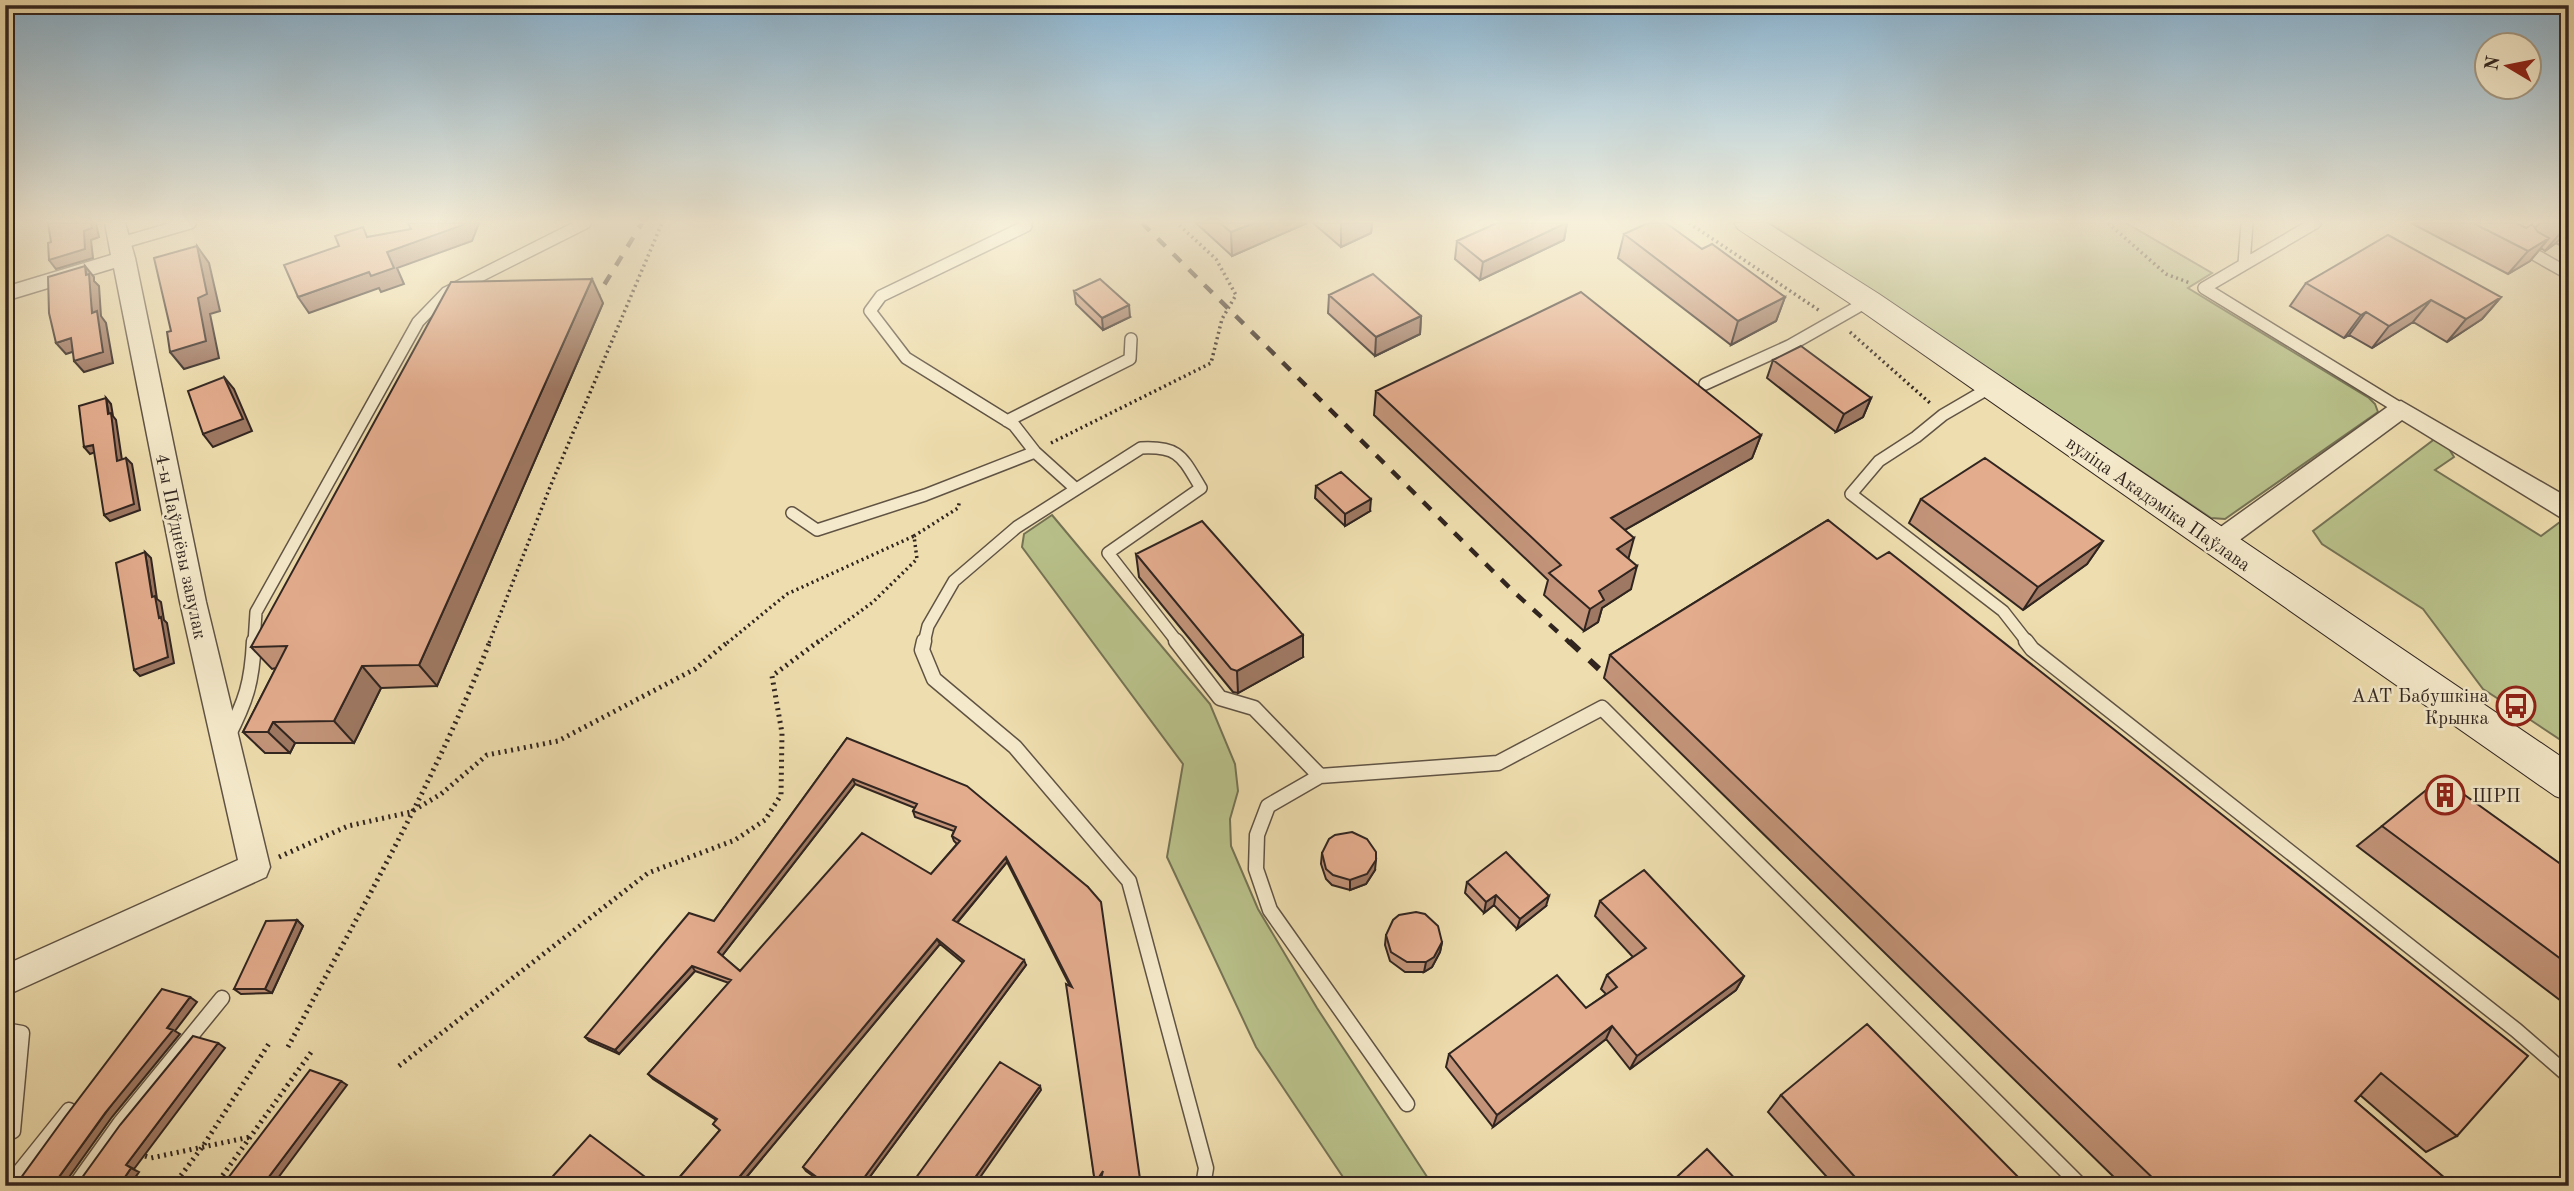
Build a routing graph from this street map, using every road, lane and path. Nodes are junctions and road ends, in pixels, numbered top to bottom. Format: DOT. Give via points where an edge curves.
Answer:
graph roads {
  1 [pos="40,279"];
  2 [pos="127,279"];
  3 [pos="475,279"];
  4 [pos="638,279"];
  5 [pos="917,279"];
  6 [pos="1227,279"];
  7 [pos="1834,279"];
  8 [pos="2178,279"];
  9 [pos="2220,279"];
  10 [pos="2204,288"];
  11 [pos="5,295"];
  12 [pos="1868,301"];
  13 [pos="1131,339"];
  14 [pos="1705,384"];
  15 [pos="1992,387"];
  16 [pos="2401,409"];
  17 [pos="1007,421"];
  18 [pos="1035,452"];
  19 [pos="967,479"];
  20 [pos="1076,489"];
  21 [pos="2569,509"];
  22 [pos="792,513"];
  23 [pos="914,536"];
  24 [pos="2217,543"];
  25 [pos="226,741"];
  26 [pos="1320,776"];
  27 [pos="2569,784"];
  28 [pos="411,812"];
  29 [pos="255,867"];
  30 [pos="5,981"];
  31 [pos="222,998"];
  32 [pos="5,1030"];
  33 [pos="270,1042"];
  34 [pos="288,1047"];
  35 [pos="312,1051"];
  36 [pos="398,1066"];
  37 [pos="2569,1076"];
  38 [pos="1407,1104"];
  39 [pos="69,1110"];
  40 [pos="5,1135"];
  41 [pos="250,1138"];
  42 [pos="104,1144"];
  43 [pos="203,1146"];
  44 [pos="8,1186"];
  45 [pos="75,1186"];
  46 [pos="173,1186"];
  47 [pos="215,1186"];
  48 [pos="1203,1186"];
  49 [pos="2081,1186"];
  1 -- 11 [label="street"];
  2 -- 25 [label="street, 4-ы Паўднёвы завулак" via="192,602"];
  3 -- 25 [label="lane" via="446,293 418,322 256,612 247,694"];
  4 -- 28 [label="path" via="473,684"];
  5 -- 17 [label="lane" via="881,296 870,311 906,358"];
  6 -- 18 [label="path" via="1236,295 1218,324 1211,363"];
  7 -- 12 [label="main road, вуліца Акадэміка Паўлава"];
  8 -- 10 [label="path"];
  9 -- 10 [label="lane"];
  10 -- 16 [label="lane"];
  12 -- 14 [label="lane" via="1789,346"];
  12 -- 15 [label="main road, вуліца Акадэміка Паўлава"];
  13 -- 17 [label="lane" via="1130,359"];
  15 -- 24 [label="main road, вуліца Акадэміка Паўлава"];
  15 -- 37 [label="lane" via="1879,461 1851,494 2003,611 2032,649"];
  16 -- 21 [label="street"];
  16 -- 24 [label="street"];
  17 -- 18 [label="lane"];
  18 -- 19 [label="lane"];
  18 -- 20 [label="lane"];
  19 -- 22 [label="lane" via="817,530"];
  19 -- 23 [label="path" via="958,508"];
  20 -- 26 [label="lane" via="1141,448 1165,447 1185,461 1200,488 1108,553 1220,698 1254,708"];
  20 -- 48 [label="lane" via="1017,527 954,581 929,626 922,650 934,679 1015,747 1129,881 1206,1168"];
  23 -- 28 [label="path" via="787,594 695,669 558,741 487,755 441,794"];
  23 -- 36 [label="path" via="917,559 873,602 772,676 782,733 781,795 765,820 734,840 648,873"];
  24 -- 27 [label="main road, вуліца Акадэміка Паўлава"];
  25 -- 29 [label="street, 4-ы Паўднёвы завулак"];
  26 -- 38 [label="lane" via="1268,806 1257,835 1256,869 1270,910"];
  26 -- 49 [label="lane" via="1498,763 1602,708"];
  28 -- 29 [label="path" via="348,826"];
  28 -- 34 [label="path"];
  29 -- 30 [label="street"];
  31 -- 42 [label="lane"];
  32 -- 40 [label="lane" via="22,1033 13,1132"];
  33 -- 43 [label="path"];
  35 -- 41 [label="path"];
  39 -- 44 [label="lane"];
  41 -- 43 [label="path"];
  41 -- 47 [label="path"];
  42 -- 43 [label="path" via="151,1158"];
  42 -- 45 [label="lane"];
  43 -- 46 [label="path"];
}
